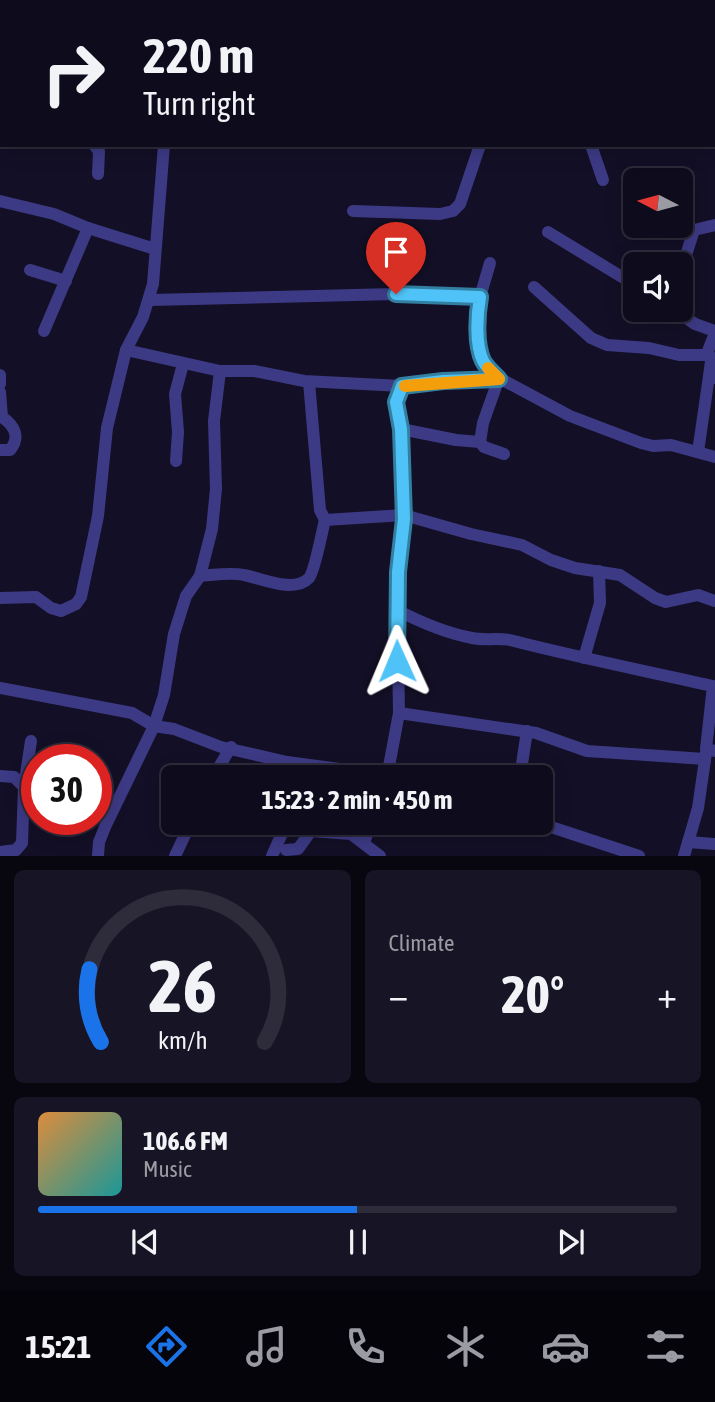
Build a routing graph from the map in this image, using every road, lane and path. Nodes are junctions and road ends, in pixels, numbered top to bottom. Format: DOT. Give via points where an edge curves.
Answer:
graph roads {
  1 [pos="96,147"];
  2 [pos="164,147"];
  3 [pos="479,147"];
  4 [pos="592,147"];
  5 [pos="98,174"];
  6 [pos="603,180"];
  7 [pos="0,201"];
  8 [pos="353,211"];
  9 [pos="715,225"];
  10 [pos="88,228"];
  11 [pos="548,232"];
  12 [pos="155,249"];
  13 [pos="687,252"];
  14 [pos="490,263"];
  15 [pos="30,270"];
  16 [pos="623,278"];
  17 [pos="66,281"];
  18 [pos="534,287"];
  19 [pos="480,297"];
  20 [pos="150,300"];
  21 [pos="692,322"];
  22 [pos="44,331"];
  23 [pos="715,332"];
  24 [pos="126,350"];
  25 [pos="709,355"];
  26 [pos="183,364"];
  27 [pos="220,371"];
  28 [pos="0,374"];
  29 [pos="712,377"];
  30 [pos="499,379"];
  31 [pos="309,382"];
  32 [pos="0,384"];
  33 [pos="402,386"];
  34 [pos="0,392"];
  35 [pos="401,429"];
  36 [pos="480,442"];
  37 [pos="0,450"];
  38 [pos="698,452"];
  39 [pos="504,454"];
  40 [pos="715,457"];
  41 [pos="176,461"];
  42 [pos="404,515"];
  43 [pos="326,520"];
  44 [pos="599,571"];
  45 [pos="200,576"];
  46 [pos="0,598"];
  47 [pos="715,601"];
  48 [pos="397,610"];
  49 [pos="584,658"];
  50 [pos="0,688"];
  51 [pos="400,713"];
  52 [pos="154,726"];
  53 [pos="527,731"];
  54 [pos="32,741"];
  55 [pos="31,744"];
  56 [pos="231,747"];
  57 [pos="709,753"];
  58 [pos="220,765"];
  59 [pos="286,765"];
  60 [pos="389,765"];
  61 [pos="522,765"];
  62 [pos="0,776"];
  63 [pos="21,785"];
  64 [pos="553,828"];
  65 [pos="22,835"];
  66 [pos="185,835"];
  67 [pos="281,835"];
  68 [pos="367,835"];
  69 [pos="688,842"];
  70 [pos="364,843"];
  71 [pos="715,844"];
  72 [pos="286,850"];
  73 [pos="0,852"];
  74 [pos="98,856"];
  75 [pos="175,856"];
  76 [pos="272,856"];
  77 [pos="380,856"];
  78 [pos="639,856"];
  79 [pos="684,856"];
  1 -- 5 [label="street"];
  2 -- 12 [label="street"];
  3 -- 8 [label="street" via="460,204 453,211"];
  4 -- 6 [label="street"];
  7 -- 10 [label="street"];
  9 -- 13 [label="street" via="694,230"];
  10 -- 12 [label="street"];
  10 -- 17 [label="street"];
  11 -- 16 [label="street"];
  12 -- 20 [label="street"];
  14 -- 19 [label="street"];
  15 -- 17 [label="street"];
  17 -- 22 [label="street"];
  18 -- 25 [label="street" via="591,338 607,345"];
  19 -- 20 [label="street" via="272,295"];
  19 -- 30 [label="street" via="480,352"];
  20 -- 24 [label="street"];
  21 -- 23 [label="street"];
  23 -- 25 [label="street"];
  24 -- 26 [label="street"];
  24 -- 46 [label="street" via="107,428 98,516 81,597 61,611 36,597"];
  25 -- 29 [label="street"];
  26 -- 27 [label="street"];
  26 -- 41 [label="street" via="175,394"];
  27 -- 31 [label="street" via="254,371"];
  27 -- 45 [label="street" via="215,508"];
  28 -- 32 [label="street"];
  29 -- 38 [label="street"];
  30 -- 33 [label="street"];
  30 -- 36 [label="street"];
  30 -- 38 [label="street" via="570,416 641,443"];
  31 -- 33 [label="street"];
  31 -- 43 [label="street" via="320,510"];
  33 -- 35 [label="street" via="396,402"];
  34 -- 37 [label="street" via="2,417 16,433 15,445"];
  35 -- 36 [label="street"];
  35 -- 42 [label="street"];
  36 -- 39 [label="street"];
  38 -- 40 [label="street"];
  42 -- 43 [label="street"];
  42 -- 44 [label="street" via="522,545 575,568"];
  42 -- 48 [label="street"];
  43 -- 45 [label="street" via="311,575 302,582 289,585 243,575"];
  44 -- 47 [label="street" via="620,575 666,602 698,595"];
  44 -- 49 [label="street" via="600,603"];
  45 -- 52 [label="street" via="186,596 174,634"];
  48 -- 49 [label="street" via="466,636 500,638"];
  48 -- 51 [label="street"];
  49 -- 57 [label="street" via="713,686"];
  50 -- 52 [label="street" via="132,713"];
  51 -- 53 [label="street"];
  51 -- 60 [label="street"];
  52 -- 56 [label="street"];
  52 -- 74 [label="street" via="105,827"];
  53 -- 57 [label="street" via="587,751"];
  53 -- 61 [label="street"];
  54 -- 55 [label="street"];
  56 -- 58 [label="street"];
  56 -- 59 [label="street"];
  57 -- 69 [label="street"];
  62 -- 63 [label="street" via="14,777"];
  64 -- 78 [label="street"];
  65 -- 73 [label="street" via="16,850"];
  66 -- 75 [label="street"];
  67 -- 76 [label="street"];
  68 -- 70 [label="street"];
  69 -- 71 [label="street"];
  69 -- 79 [label="street"];
  70 -- 72 [label="street" via="351,834 314,830 298,849"];
  70 -- 77 [label="street"];
}
